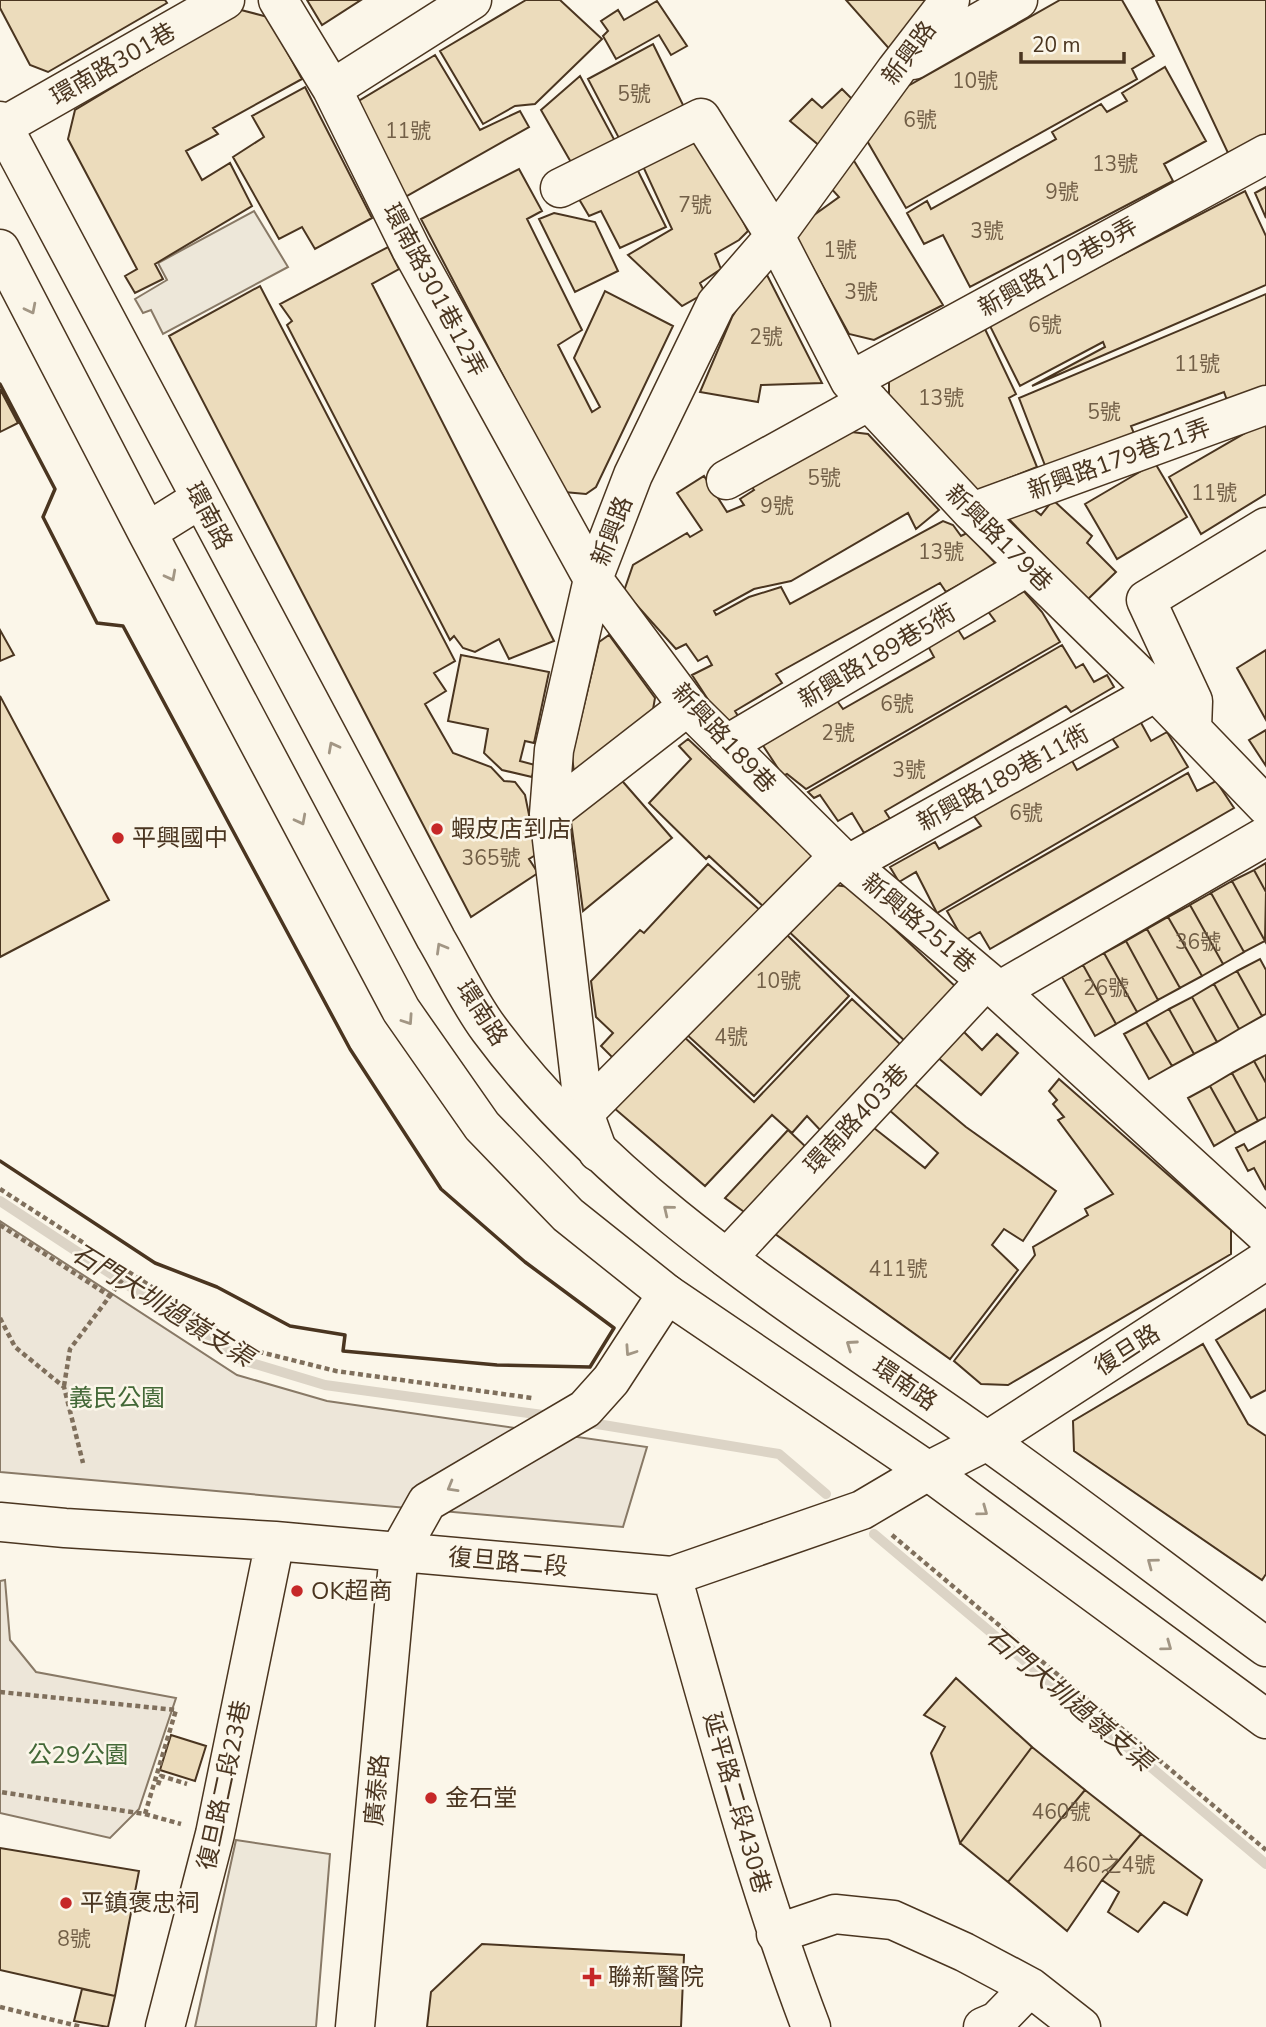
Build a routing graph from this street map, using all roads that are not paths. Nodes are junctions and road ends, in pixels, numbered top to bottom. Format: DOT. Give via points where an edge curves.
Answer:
graph roads {
  1 [pos="225,0"];
  2 [pos="278,0"];
  3 [pos="472,0"];
  4 [pos="950,0"];
  5 [pos="1018,0"];
  6 [pos="896,70"];
  7 [pos="332,89"];
  8 [pos="1,125"];
  9 [pos="1266,154"];
  10 [pos="560,188"];
  11 [pos="775,236"];
  12 [pos="0,248"];
  13 [pos="860,391"];
  14 [pos="1266,405"];
  15 [pos="726,480"];
  16 [pos="200,499"];
  17 [pos="972,512"];
  18 [pos="1266,527"];
  19 [pos="147,532"];
  20 [pos="1027,568"];
  21 [pos="593,579"];
  22 [pos="1156,692"];
  23 [pos="688,706"];
  24 [pos="1192,729"];
  25 [pos="726,745"];
  26 [pos="1266,806"];
  27 [pos="549,814"];
  28 [pos="1266,836"];
  29 [pos="844,860"];
  30 [pos="993,985"];
  31 [pos="584,1113"];
  32 [pos="598,1152"];
  33 [pos="1266,1235"];
  34 [pos="727,1258"];
  35 [pos="1266,1260"];
  36 [pos="667,1294"];
  37 [pos="987,1441"];
  38 [pos="928,1471"];
  39 [pos="0,1522"];
  40 [pos="65,1528"];
  41 [pos="0,1539"];
  42 [pos="275,1541"];
  43 [pos="399,1552"];
  44 [pos="672,1576"];
  45 [pos="1266,1647"];
  46 [pos="1266,1719"];
  47 [pos="776,1934"];
  48 [pos="1030,1987"];
  49 [pos="166,2027"];
  50 [pos="355,2027"];
  51 [pos="811,2027"];
  52 [pos="983,2027"];
  53 [pos="1081,2027"];
  1 -- 8 [label="main road, 環南路301巷"];
  2 -- 7 [label="main road, 環南路301巷12弄"];
  3 -- 7 [label="main road"];
  4 -- 6 [label="main road, 新興路"];
  5 -- 6 [label="main road"];
  6 -- 11 [label="main road, 新興路"];
  7 -- 21 [label="main road, 環南路301巷12弄" via="411,248"];
  8 -- 16 [label="main road, 環南路"];
  9 -- 13 [label="main road, 新興路179巷9弄"];
  10 -- 11 [label="main road, 新興路179巷" via="701,118"];
  11 -- 13 [label="main road, 新興路179巷"];
  11 -- 21 [label="main road, 新興路" via="716,304 633,475"];
  12 -- 19 [label="main road, one-way"];
  13 -- 15 [label="main road, 新興路179巷9弄"];
  13 -- 17 [label="main road, 新興路179巷"];
  14 -- 17 [label="main road, 新興路179巷21弄"];
  16 -- 19 [label="main road"];
  32 -- 16 [label="main road, 環南路, one-way" via="488,1028"];
  17 -- 20 [label="main road, 新興路179巷"];
  18 -- 24 [label="main road" via="1146,600 1193,701"];
  19 -- 36 [label="main road, one-way" via="401,1010 482,1126 568,1215"];
  20 -- 22 [label="main road, 新興路179巷"];
  20 -- 25 [label="main road, 新興路189巷5衖"];
  21 -- 23 [label="main road, 新興路189巷"];
  21 -- 27 [label="main road, 新興路" via="554,750"];
  22 -- 24 [label="main road, 新興路179巷"];
  22 -- 29 [label="main road, 新興路189巷11衖"];
  23 -- 25 [label="main road, 新興路189巷"];
  23 -- 27 [label="main road"];
  24 -- 26 [label="main road, 新興路179巷"];
  25 -- 29 [label="main road, 新興路189巷"];
  27 -- 31 [label="main road, 新興路"];
  28 -- 30 [label="main road, 環南路403巷"];
  29 -- 30 [label="main road, 新興路251巷"];
  29 -- 31 [label="main road, 新興路251巷"];
  30 -- 33 [label="main road, 新興路251巷"];
  30 -- 34 [label="main road, 環南路403巷"];
  31 -- 32 [label="main road, 新興路"];
  34 -- 32 [label="main road, 環南路, one-way"];
  37 -- 34 [label="main road, 環南路, one-way"];
  35 -- 37 [label="main road, 復旦路"];
  36 -- 38 [label="main road"];
  36 -- 43 [label="main road, one-way" via="611,1380 585,1409 427,1502"];
  37 -- 38 [label="main road, 復旦路二段"];
  45 -- 37 [label="main road, 環南路, one-way"];
  38 -- 44 [label="main road, 復旦路二段" via="862,1510"];
  38 -- 46 [label="main road, one-way"];
  39 -- 40 [label="main road, 復旦路二段"];
  40 -- 41 [label="main road"];
  40 -- 42 [label="main road, 復旦路二段"];
  42 -- 43 [label="main road, 復旦路二段"];
  42 -- 49 [label="main road, 復旦路二段23巷" via="215,1833"];
  43 -- 44 [label="main road, 復旦路二段"];
  43 -- 50 [label="main road, 廣泰路"];
  44 -- 47 [label="main road, 延平路二段430巷"];
  47 -- 48 [label="main road" via="835,1914 893,1920"];
  47 -- 51 [label="main road, 延平路二段430巷"];
  48 -- 52 [label="main road" via="998,2021"];
  48 -- 53 [label="main road"];
}
